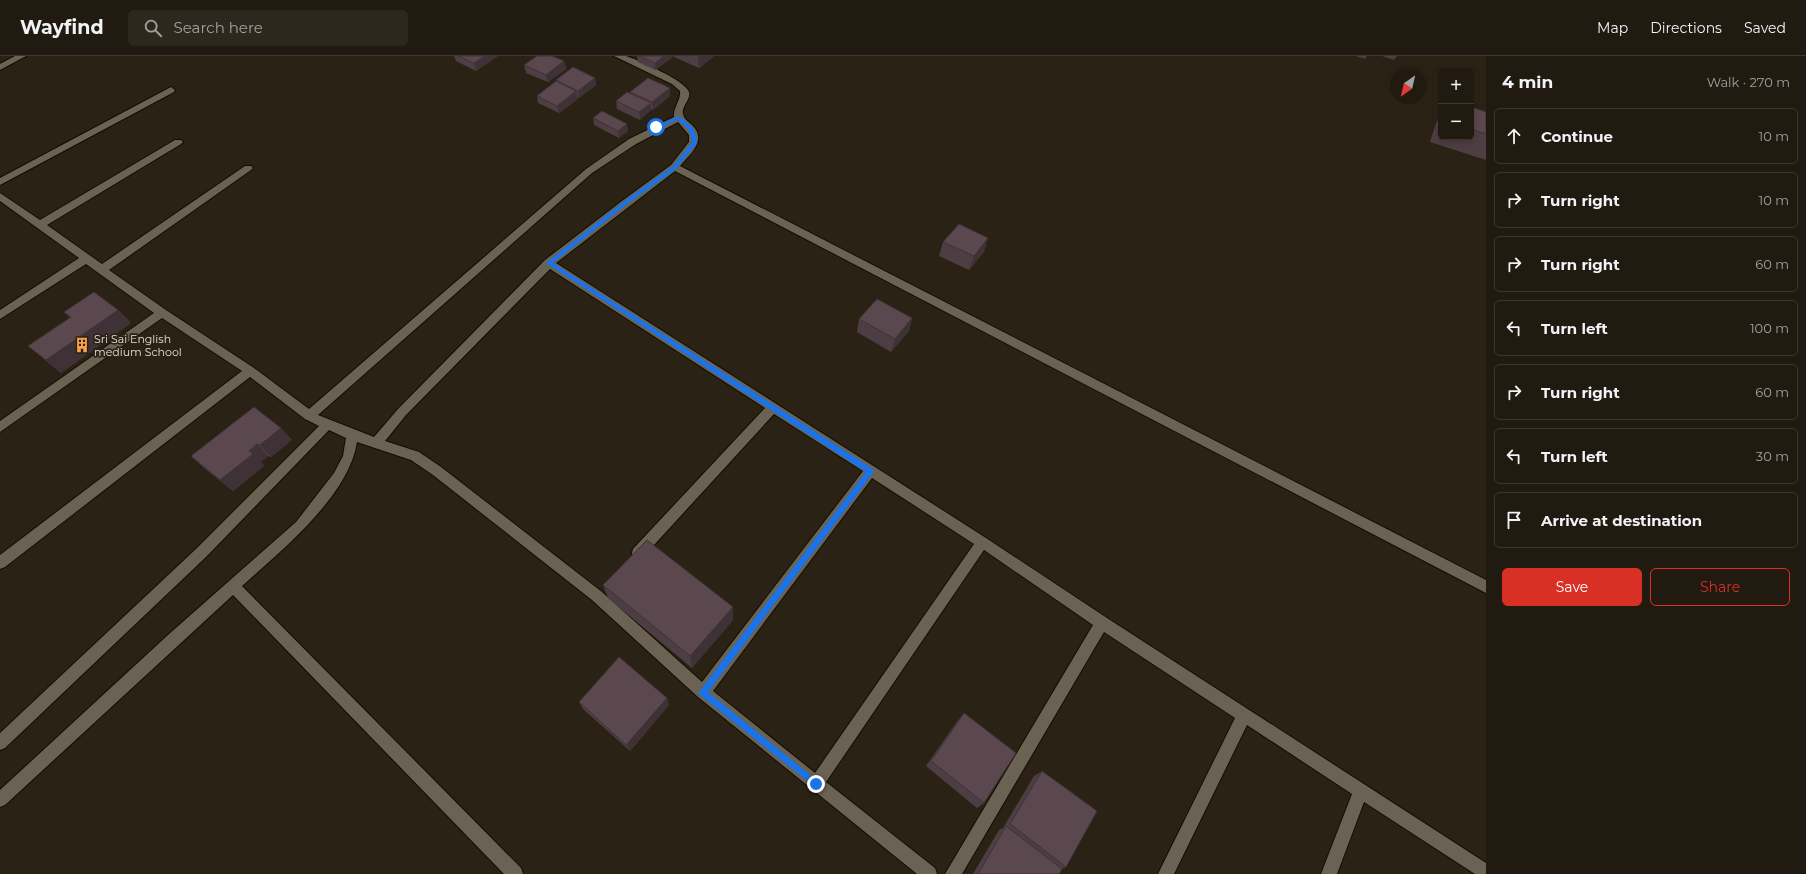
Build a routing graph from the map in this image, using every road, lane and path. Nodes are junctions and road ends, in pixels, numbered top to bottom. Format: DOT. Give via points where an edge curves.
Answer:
graph roads {
  1 [pos="22,56"];
  2 [pos="618,56"];
  3 [pos="0,67"];
  4 [pos="171,90"];
  5 [pos="679,118"];
  6 [pos="178,142"];
  7 [pos="674,167"];
  8 [pos="248,168"];
  9 [pos="0,182"];
  10 [pos="0,196"];
  11 [pos="40,225"];
  12 [pos="86,259"];
  13 [pos="549,263"];
  14 [pos="101,270"];
  15 [pos="162,313"];
  16 [pos="0,315"];
  17 [pos="250,371"];
  18 [pos="773,408"];
  19 [pos="309,416"];
  20 [pos="328,424"];
  21 [pos="0,427"];
  22 [pos="352,435"];
  23 [pos="376,443"];
  24 [pos="870,471"];
  25 [pos="982,542"];
  26 [pos="629,562"];
  27 [pos="0,563"];
  28 [pos="608,585"];
  29 [pos="233,586"];
  30 [pos="1486,586"];
  31 [pos="597,596"];
  32 [pos="1102,623"];
  33 [pos="703,692"];
  34 [pos="1244,715"];
  35 [pos="0,743"];
  36 [pos="816,784"];
  37 [pos="1361,791"];
  38 [pos="0,800"];
  39 [pos="1486,872"];
  40 [pos="515,874"];
  41 [pos="929,874"];
  42 [pos="953,874"];
  43 [pos="1166,874"];
  44 [pos="1329,874"];
  1 -- 3 [label="street"];
  2 -- 5 [label="street" via="676,82 684,90 685,97 678,112"];
  4 -- 9 [label="street"];
  5 -- 7 [label="street" via="690,128 694,135 694,143"];
  5 -- 19 [label="street" via="634,139 589,171"];
  6 -- 11 [label="street"];
  7 -- 13 [label="street"];
  7 -- 30 [label="street"];
  8 -- 14 [label="street"];
  10 -- 11 [label="street"];
  11 -- 12 [label="street"];
  12 -- 14 [label="street"];
  12 -- 16 [label="street"];
  13 -- 18 [label="street"];
  13 -- 23 [label="street" via="402,412"];
  14 -- 15 [label="street"];
  15 -- 17 [label="street"];
  15 -- 21 [label="street"];
  17 -- 19 [label="street"];
  17 -- 27 [label="street"];
  18 -- 24 [label="street"];
  18 -- 26 [label="street"];
  19 -- 20 [label="street"];
  20 -- 22 [label="street"];
  20 -- 35 [label="street" via="202,552"];
  22 -- 23 [label="street"];
  22 -- 29 [label="street" via="349,456 321,500 300,526"];
  23 -- 31 [label="street" via="415,456 437,471"];
  24 -- 25 [label="street"];
  24 -- 33 [label="street"];
  25 -- 32 [label="street"];
  25 -- 36 [label="street"];
  28 -- 31 [label="street"];
  29 -- 38 [label="street"];
  29 -- 40 [label="street"];
  31 -- 33 [label="street"];
  32 -- 34 [label="street"];
  32 -- 42 [label="street"];
  33 -- 36 [label="street"];
  34 -- 37 [label="street"];
  34 -- 43 [label="street"];
  36 -- 41 [label="street"];
  37 -- 39 [label="street"];
  37 -- 44 [label="street"];
}
